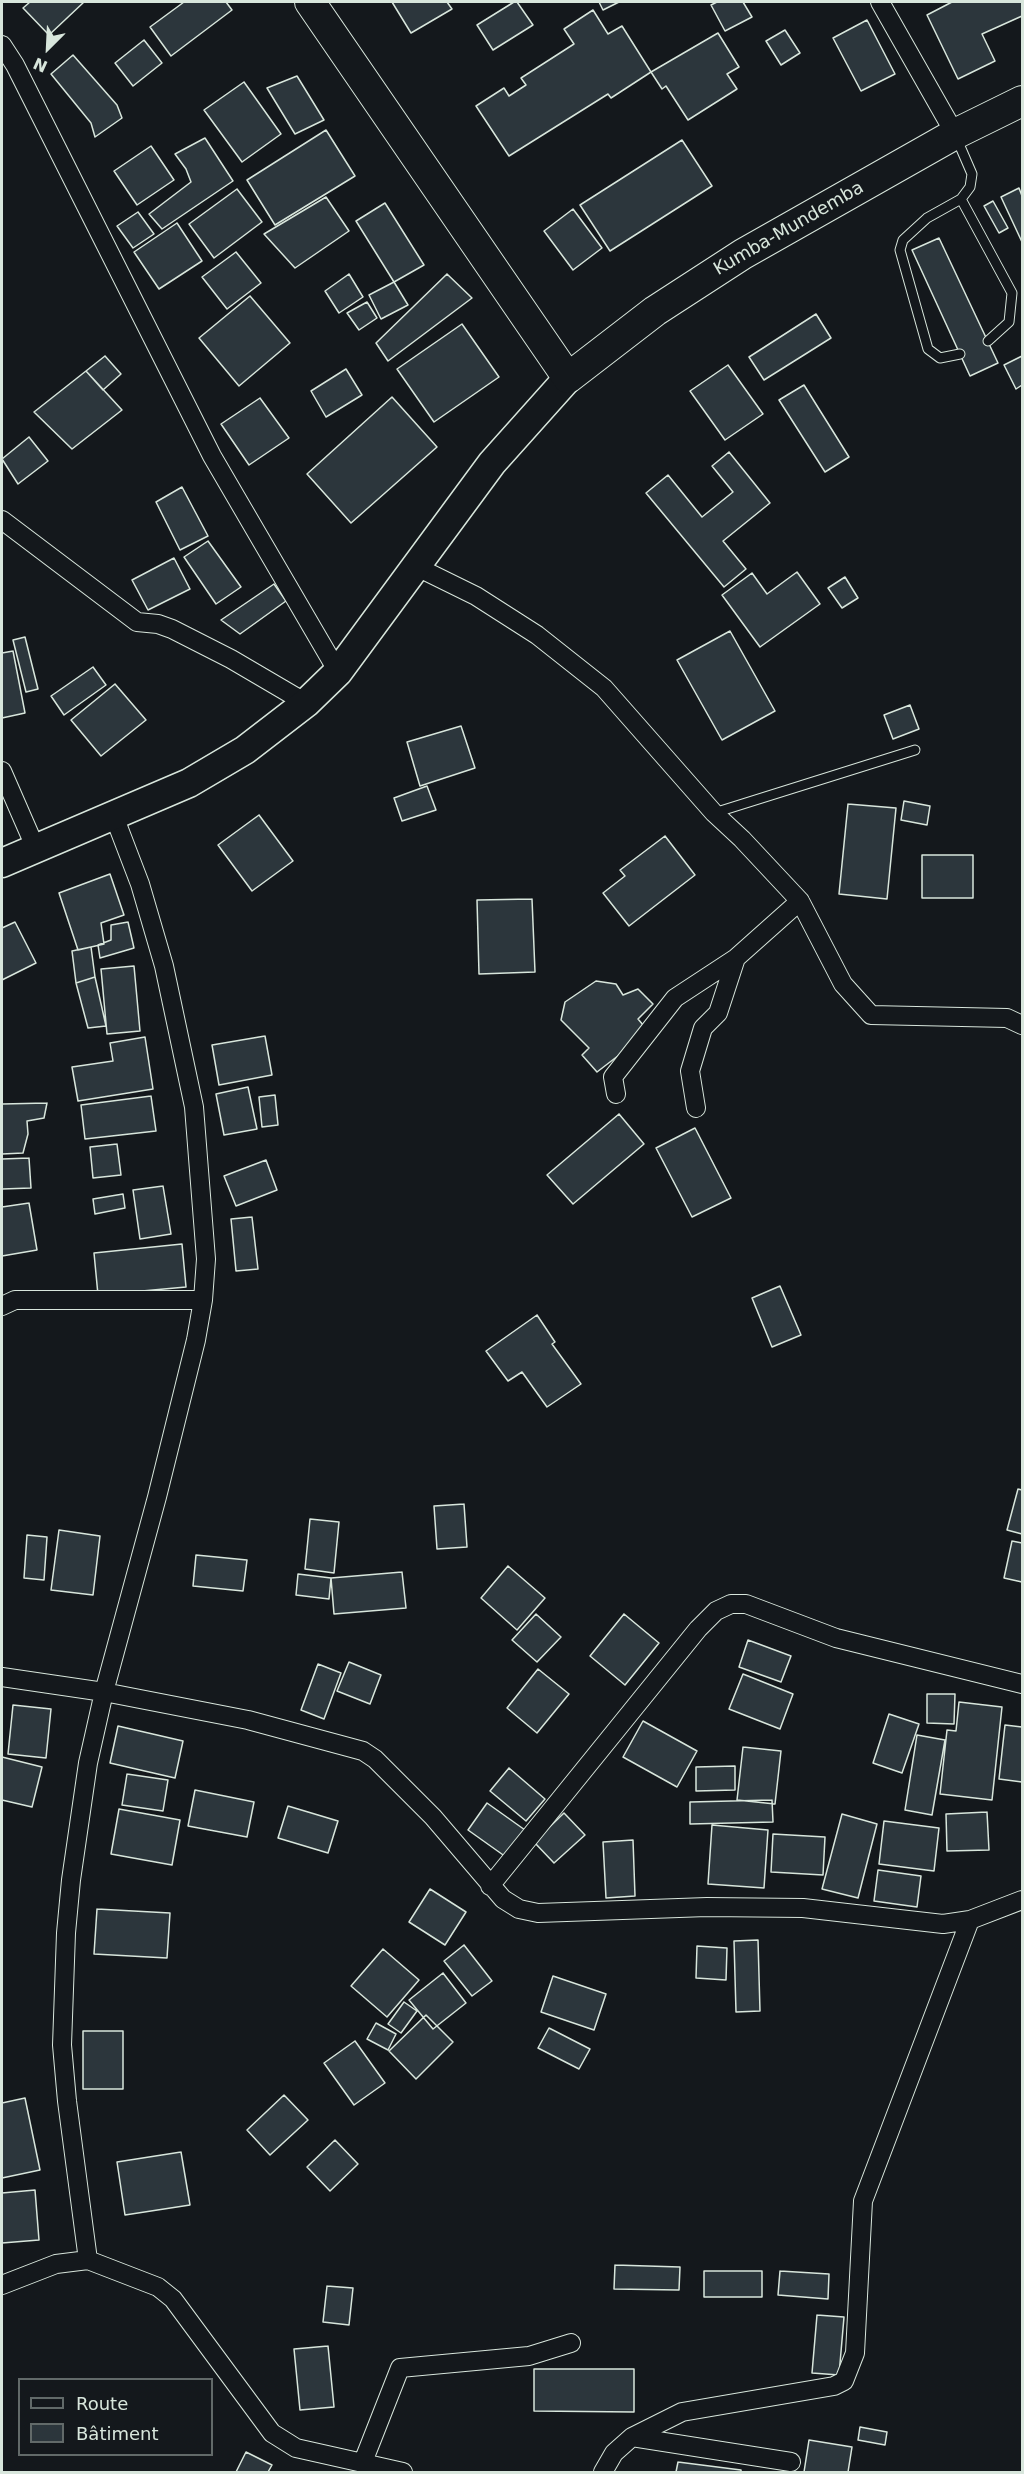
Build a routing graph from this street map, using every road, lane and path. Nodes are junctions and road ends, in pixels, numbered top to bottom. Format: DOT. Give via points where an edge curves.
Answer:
graph roads {
  1 [pos="310,2"];
  2 [pos="880,2"];
  3 [pos="2,45"];
  4 [pos="1023,101"];
  5 [pos="955,134"];
  6 [pos="961,198"];
  7 [pos="988,341"];
  8 [pos="960,354"];
  9 [pos="568,378"];
  10 [pos="2,520"];
  11 [pos="415,566"];
  12 [pos="338,672"];
  13 [pos="306,703"];
  14 [pos="915,750"];
  15 [pos="2,771"];
  16 [pos="714,813"];
  17 [pos="114,816"];
  18 [pos="36,849"];
  19 [pos="2,863"];
  20 [pos="800,901"];
  21 [pos="736,958"];
  22 [pos="1023,1025"];
  23 [pos="616,1094"];
  24 [pos="696,1108"];
  25 [pos="203,1300"];
  26 [pos="2,1306"];
  27 [pos="2,1677"];
  28 [pos="1023,1684"];
  29 [pos="104,1692"];
  30 [pos="490,1886"];
  31 [pos="1023,1900"];
  32 [pos="970,1920"];
  33 [pos="88,2259"];
  34 [pos="2,2285"];
  35 [pos="571,2343"];
  36 [pos="632,2437"];
  37 [pos="363,2462"];
  38 [pos="791,2462"];
  39 [pos="403,2472"];
  40 [pos="603,2472"];
  1 -- 9 [label="highway"];
  2 -- 5 [label="street"];
  3 -- 12 [label="street" via="212,456"];
  4 -- 5 [label="highway, Kumba-Mundemba"];
  5 -- 6 [label="lane" via="972,174 970,187"];
  5 -- 9 [label="highway, Kumba-Mundemba" via="743,254 656,311"];
  6 -- 7 [label="lane" via="1012,293 1009,322"];
  6 -- 8 [label="lane" via="927,218 903,240 900,250 928,349 940,358"];
  9 -- 11 [label="main road" via="492,463"];
  10 -- 13 [label="street" via="137,622 172,629"];
  11 -- 12 [label="main road"];
  11 -- 16 [label="street" via="476,596 537,635 604,688"];
  12 -- 13 [label="main road"];
  13 -- 17 [label="main road" via="245,750 189,783"];
  14 -- 16 [label="lane"];
  15 -- 18 [label="street"];
  16 -- 20 [label="street"];
  17 -- 18 [label="main road"];
  17 -- 25 [label="street" via="140,884 164,966 194,1107 206,1258"];
  18 -- 19 [label="main road"];
  20 -- 21 [label="street"];
  20 -- 22 [label="street" via="843,984 871,1015 1007,1018"];
  21 -- 23 [label="street" via="675,998 613,1077"];
  21 -- 24 [label="street" via="718,1012 703,1028 690,1071"];
  25 -- 26 [label="street" via="15,1300"];
  25 -- 29 [label="street" via="160,1486"];
  27 -- 29 [label="street"];
  28 -- 30 [label="street" via="836,1638 746,1604 731,1604 716,1611 698,1629"];
  29 -- 30 [label="street" via="248,1719 363,1751 433,1817"];
  29 -- 33 [label="street" via="88,1763 71,1880 63,2034 67,2101"];
  30 -- 32 [label="street" via="519,1909 537,1913 803,1908 943,1924"];
  31 -- 32 [label="street"];
  32 -- 36 [label="street" via="863,2201 855,2353 844,2381 834,2386 682,2412"];
  33 -- 34 [label="street" via="56,2264"];
  33 -- 37 [label="street" via="158,2287 173,2299 272,2433 296,2448"];
  35 -- 37 [label="street" via="529,2356 400,2368"];
  36 -- 38 [label="street"];
  36 -- 40 [label="street" via="614,2453"];
  37 -- 39 [label="street"];
}
